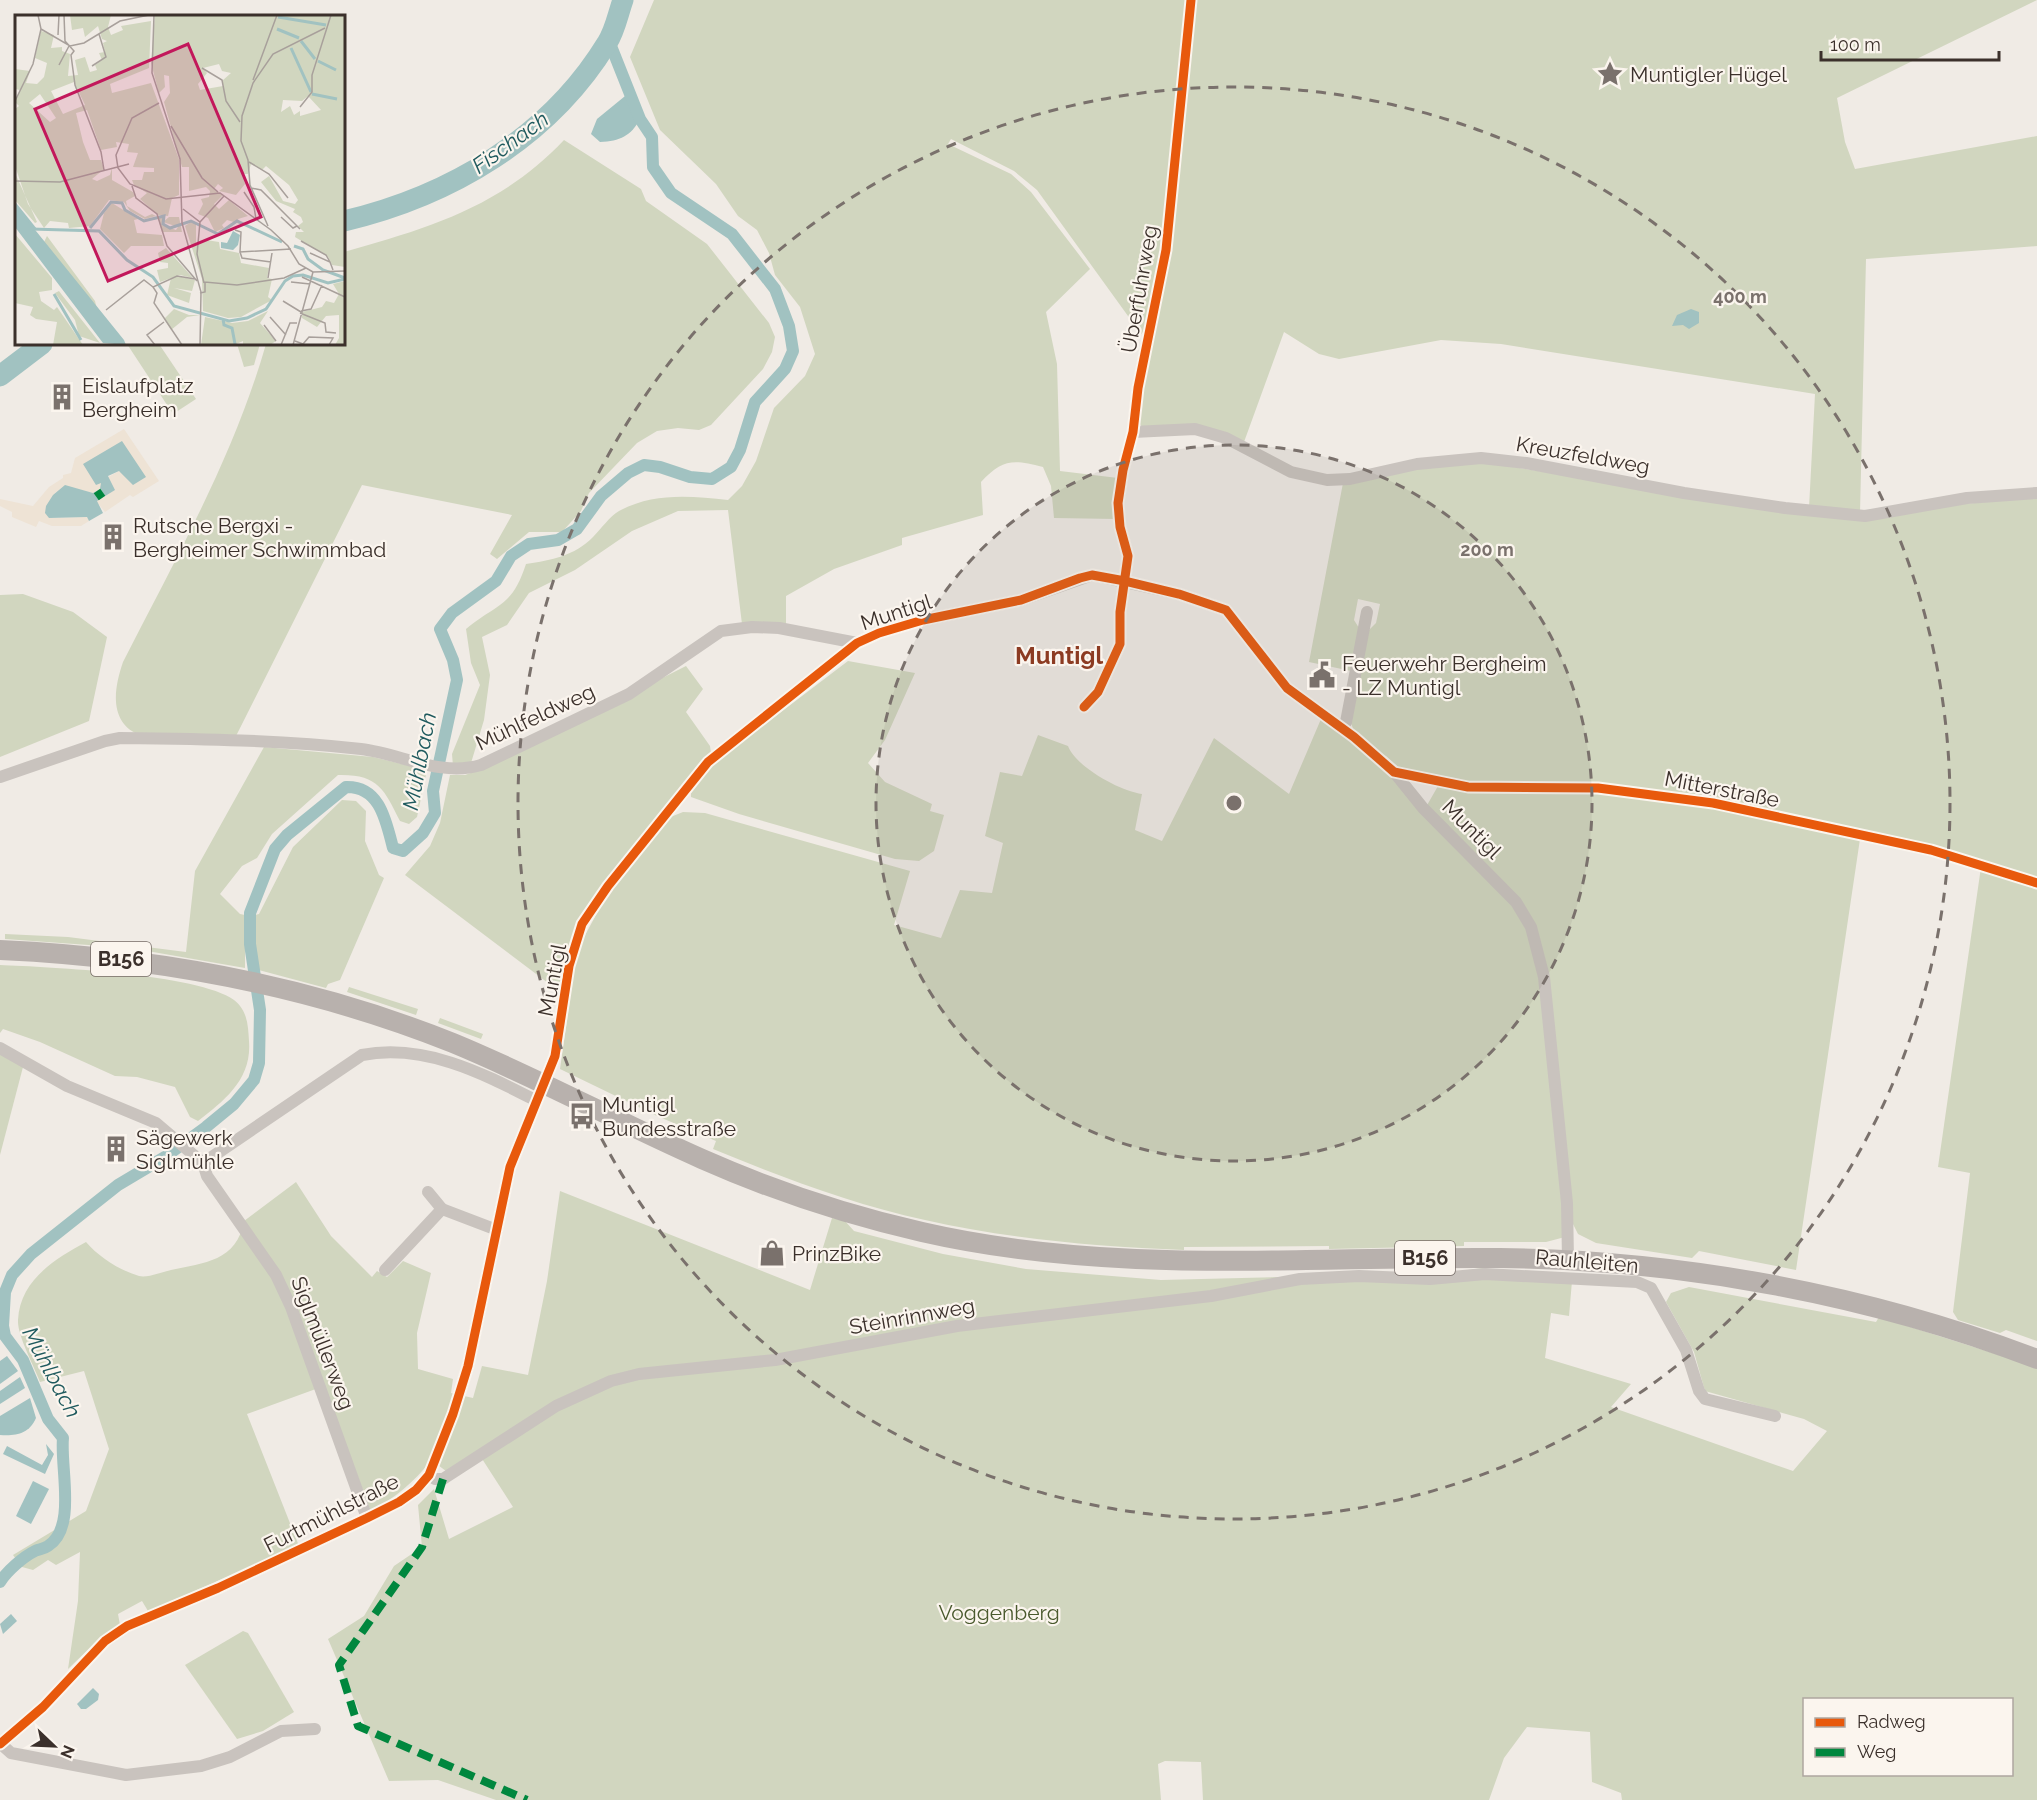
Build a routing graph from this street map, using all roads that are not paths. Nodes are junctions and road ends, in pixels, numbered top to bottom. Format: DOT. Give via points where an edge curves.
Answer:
graph roads {
  1 [pos="1191,0"];
  2 [pos="1132,432"];
  3 [pos="2037,493"];
  4 [pos="1125,581"];
  5 [pos="1367,612"];
  6 [pos="857,644"];
  7 [pos="1084,707"];
  8 [pos="1342,729"];
  9 [pos="0,777"];
  10 [pos="0,950"];
  11 [pos="0,1048"];
  12 [pos="539,1092"];
  13 [pos="203,1163"];
  14 [pos="428,1192"];
  15 [pos="442,1209"];
  16 [pos="497,1230"];
  17 [pos="1568,1260"];
  18 [pos="385,1270"];
  19 [pos="1430,1279"];
  20 [pos="2037,1359"];
  21 [pos="1774,1416"];
  22 [pos="429,1475"];
  23 [pos="367,1518"];
  24 [pos="315,1729"];
  25 [pos="1,1744"];
  1 -- 2 [label="street, Überfuhrweg" via="1166,250"];
  2 -- 3 [label="street, Kreuzfeldweg" via="1195,429 1226,438 1291,472 1327,480 1481,458 1684,493 1865,516 1967,498"];
  2 -- 4 [label="street, Überfuhrweg" via="1118,503 1128,556"];
  4 -- 6 [label="street, Muntigl" via="1092,575 1021,600 923,620"];
  4 -- 7 [label="street, Überfuhrweg" via="1120,644 1098,692"];
  4 -- 8 [label="street, Muntigl" via="1226,610 1287,688"];
  5 -- 8 [label="street"];
  6 -- 9 [label="street, Mühlfeldweg" via="779,628 721,631 629,694 481,765 450,770 363,750 275,742 120,738"];
  6 -- 12 [label="street, Muntigl" via="708,762 608,886 582,924 569,966 555,1056"];
  8 -- 17 [label="street, Muntigl" via="1394,772 1423,808 1516,902 1531,927 1544,977 1568,1203"];
  10 -- 12 [label="main road, B156" via="128,960 272,986 392,1021 454,1044"];
  11 -- 13 [label="street, Siglmüllerweg" via="67,1086 156,1123"];
  12 -- 13 [label="street" via="434,1057 384,1051 362,1055"];
  12 -- 16 [label="street, Furtmühlstraße" via="510,1167"];
  12 -- 17 [label="main road, B156" via="807,1198 932,1234 983,1244 1112,1259 1215,1263 1424,1258"];
  13 -- 23 [label="street, Siglmüllerweg" via="207,1176 281,1286"];
  14 -- 15 [label="street"];
  15 -- 16 [label="street"];
  15 -- 18 [label="street"];
  16 -- 22 [label="street, Furtmühlstraße" via="468,1366"];
  17 -- 20 [label="main road, B156" via="1657,1268 1784,1287 1895,1313"];
  19 -- 21 [label="street, Rauhleiten" via="1485,1274 1637,1282 1651,1288 1686,1350 1705,1399"];
  19 -- 22 [label="street, Steinrinnweg" via="1359,1276 1300,1280 1211,1296 957,1326 775,1360 639,1374 611,1381 556,1406 443,1479"];
  22 -- 23 [label="street, Furtmühlstraße" via="399,1502"];
  23 -- 25 [label="street, Furtmühlstraße" via="228,1584 127,1626 105,1641 43,1707"];
  24 -- 25 [label="street" via="280,1731 230,1757 201,1766 126,1775 11,1753"];
}
